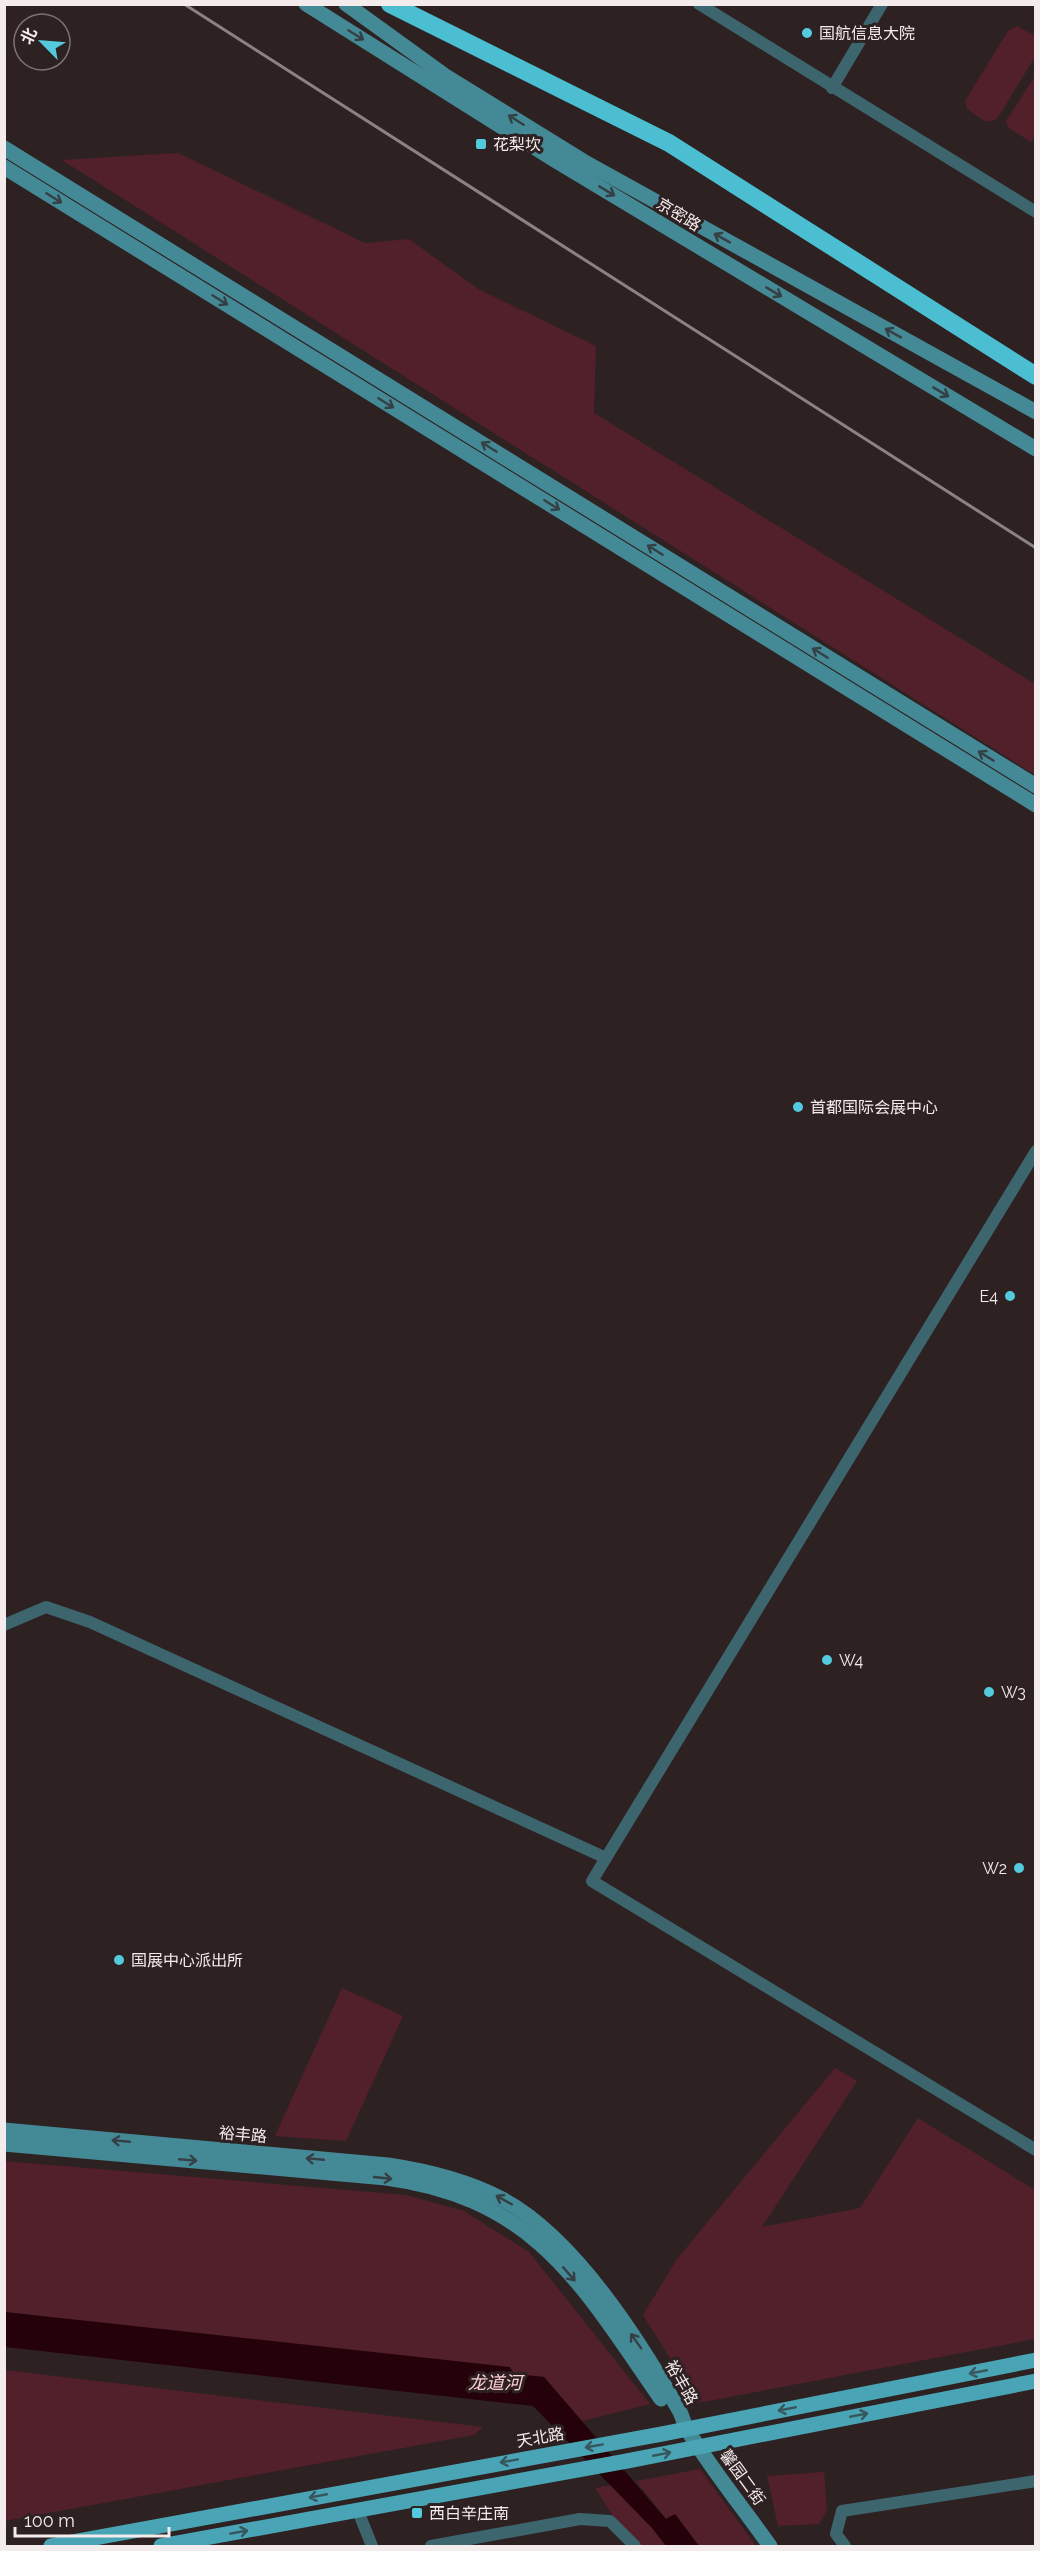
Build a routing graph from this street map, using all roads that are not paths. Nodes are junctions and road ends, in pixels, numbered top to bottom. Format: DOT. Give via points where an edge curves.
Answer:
graph roads {
  1 [pos="306,4"];
  2 [pos="346,4"];
  3 [pos="390,4"];
  4 [pos="699,4"];
  5 [pos="882,4"];
  6 [pos="832,88"];
  7 [pos="4,148"];
  8 [pos="4,167"];
  9 [pos="1035,212"];
  10 [pos="1035,376"];
  11 [pos="1035,412"];
  12 [pos="1035,449"];
  13 [pos="1035,786"];
  14 [pos="1035,805"];
  15 [pos="1035,1151"];
  16 [pos="4,1624"];
  17 [pos="606,1858"];
  18 [pos="4,2130"];
  19 [pos="4,2144"];
  20 [pos="1035,2151"];
  21 [pos="1035,2360"];
  22 [pos="1035,2381"];
  23 [pos="686,2428"];
  24 [pos="698,2446"];
  25 [pos="1035,2481"];
  26 [pos="358,2511"];
  27 [pos="51,2547"];
  28 [pos="161,2547"];
  29 [pos="372,2547"];
  30 [pos="430,2547"];
  31 [pos="635,2547"];
  32 [pos="770,2547"];
  33 [pos="845,2547"];
  1 -- 12 [label="street, 京密路, one-way" via="556,161"];
  11 -- 2 [label="street, 京密路, one-way" via="584,161 447,78"];
  3 -- 10 [label="highway" via="669,143"];
  4 -- 6 [label="street"];
  5 -- 6 [label="street"];
  6 -- 9 [label="street"];
  13 -- 7 [label="street, one-way"];
  8 -- 14 [label="street, one-way"];
  15 -- 17 [label="street"];
  16 -- 17 [label="street" via="46,1607 90,1622"];
  17 -- 20 [label="street" via="592,1881"];
  23 -- 18 [label="street, 裕丰路, one-way" via="643,2352 576,2263 549,2234 516,2208 482,2189 426,2171 388,2165"];
  19 -- 23 [label="street, 裕丰路, one-way" via="386,2178 454,2192 509,2218 540,2241 597,2307 671,2414"];
  21 -- 23 [label="main road, 天北路, one-way"];
  24 -- 22 [label="main road, one-way"];
  23 -- 24 [label="street, 馨园二街"];
  23 -- 27 [label="main road, 天北路, one-way"];
  26 -- 24 [label="main road, one-way"];
  24 -- 32 [label="street, 馨园二街"];
  25 -- 33 [label="street" via="842,2511 836,2534"];
  28 -- 26 [label="main road, one-way"];
  26 -- 29 [label="street"];
  30 -- 31 [label="street" via="580,2519 610,2521"];
}
